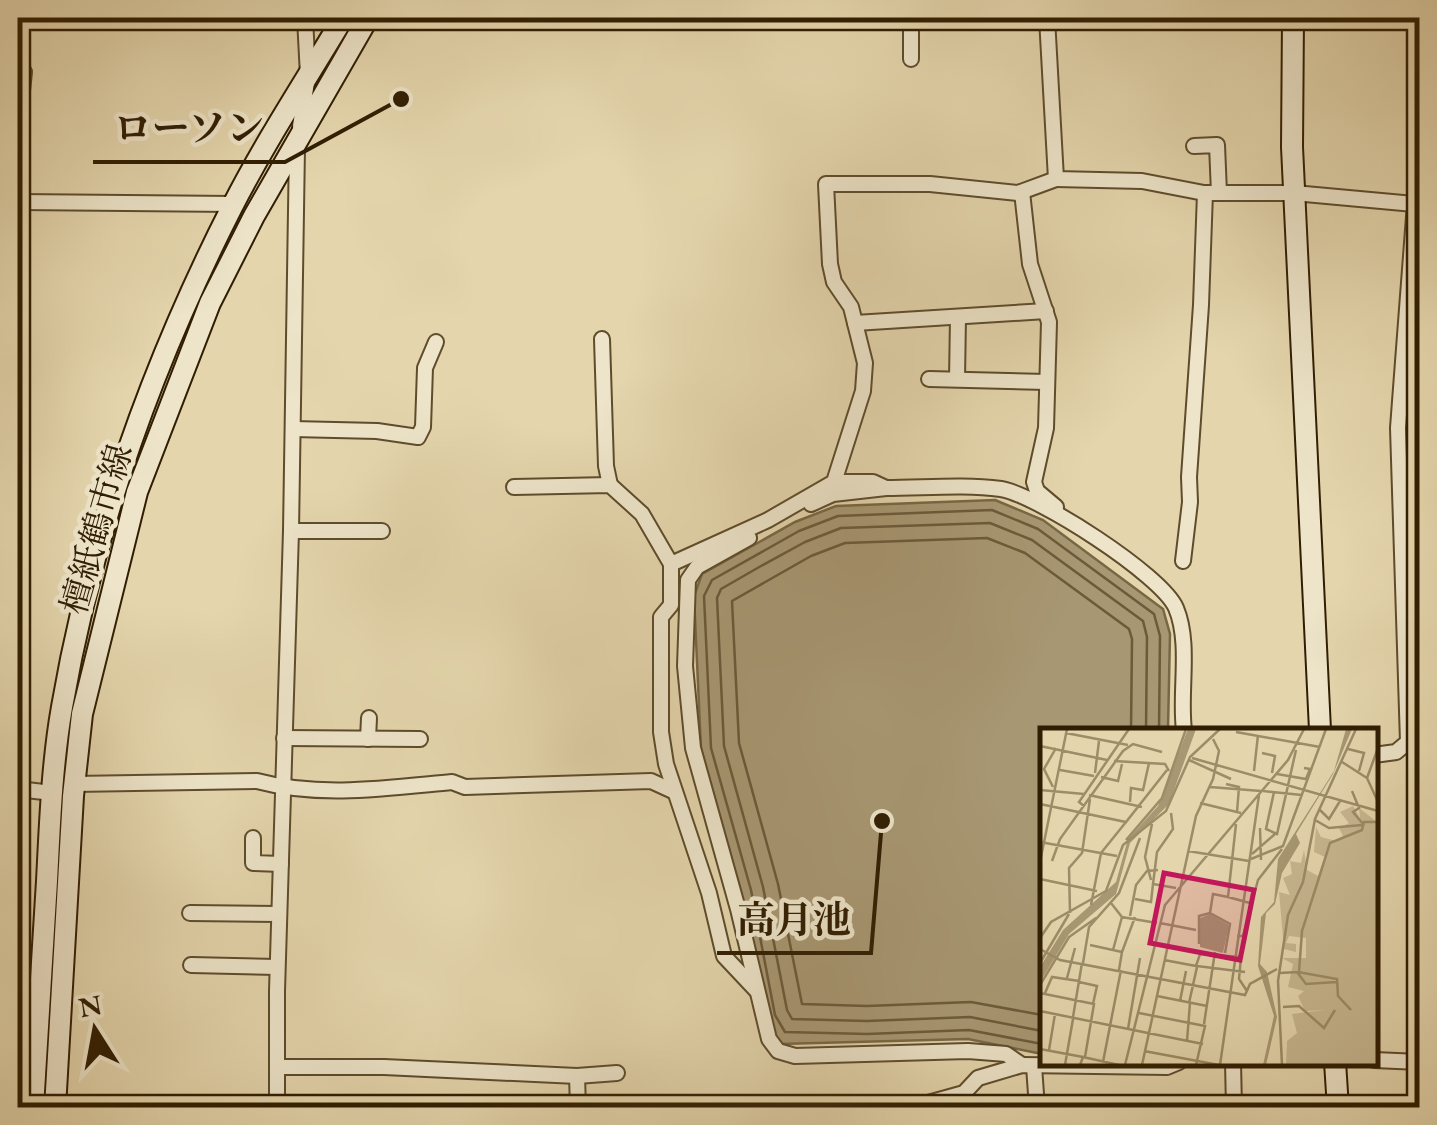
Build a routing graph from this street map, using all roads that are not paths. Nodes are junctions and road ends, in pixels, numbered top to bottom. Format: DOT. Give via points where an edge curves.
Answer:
graph roads {
  1 [pos="305,18"];
  2 [pos="343,18"];
  3 [pos="368,18"];
  4 [pos="911,18"];
  5 [pos="1047,18"];
  6 [pos="1293,18"];
  7 [pos="911,58"];
  8 [pos="18,64"];
  9 [pos="308,76"];
  10 [pos="18,128"];
  11 [pos="1420,137"];
  12 [pos="297,141"];
  13 [pos="1194,146"];
  14 [pos="1056,178"];
  15 [pos="1022,192"];
  16 [pos="1212,193"];
  17 [pos="1294,193"];
  18 [pos="18,202"];
  19 [pos="234,204"];
  20 [pos="1414,204"];
  21 [pos="1046,312"];
  22 [pos="958,317"];
  23 [pos="855,322"];
  24 [pos="602,339"];
  25 [pos="436,342"];
  26 [pos="930,378"];
  27 [pos="957,378"];
  28 [pos="1047,382"];
  29 [pos="293,429"];
  30 [pos="834,482"];
  31 [pos="610,485"];
  32 [pos="514,486"];
  33 [pos="886,488"];
  34 [pos="1063,518"];
  35 [pos="768,520"];
  36 [pos="382,531"];
  37 [pos="291,532"];
  38 [pos="1183,560"];
  39 [pos="671,564"];
  40 [pos="369,718"];
  41 [pos="1184,728"];
  42 [pos="1320,728"];
  43 [pos="284,738"];
  44 [pos="368,739"];
  45 [pos="420,740"];
  46 [pos="1377,755"];
  47 [pos="74,784"];
  48 [pos="283,788"];
  49 [pos="18,789"];
  50 [pos="675,792"];
  51 [pos="52,793"];
  52 [pos="253,838"];
  53 [pos="281,864"];
  54 [pos="190,913"];
  55 [pos="279,914"];
  56 [pos="191,965"];
  57 [pos="278,967"];
  58 [pos="756,990"];
  59 [pos="1377,1060"];
  60 [pos="1420,1062"];
  61 [pos="1173,1065"];
  62 [pos="1233,1065"];
  63 [pos="1335,1065"];
  64 [pos="1028,1066"];
  65 [pos="278,1067"];
  66 [pos="616,1073"];
  67 [pos="578,1076"];
  68 [pos="964,1100"];
  69 [pos="34,1108"];
  70 [pos="55,1108"];
  71 [pos="277,1108"];
  72 [pos="578,1108"];
  73 [pos="910,1108"];
  74 [pos="1037,1108"];
  75 [pos="1234,1108"];
  76 [pos="1338,1108"];
  1 -- 9 [label="street"];
  2 -- 9 [label="main road, 檀紙鶴市線"];
  3 -- 12 [label="main road, 檀紙鶴市線"];
  4 -- 7 [label="street"];
  5 -- 14 [label="street"];
  6 -- 17 [label="main road"];
  8 -- 10 [label="street" via="24,72"];
  9 -- 12 [label="street"];
  9 -- 19 [label="main road, 檀紙鶴市線"];
  11 -- 20 [label="street"];
  12 -- 29 [label="street"];
  12 -- 47 [label="main road, 檀紙鶴市線" via="210,303 137,492 86,696"];
  13 -- 16 [label="street" via="1218,145"];
  14 -- 15 [label="street"];
  14 -- 16 [label="street" via="1142,181"];
  15 -- 21 [label="street" via="1030,264"];
  15 -- 23 [label="street" via="826,184 830,264"];
  16 -- 17 [label="street"];
  16 -- 38 [label="street"];
  17 -- 20 [label="street"];
  17 -- 42 [label="main road"];
  18 -- 19 [label="street"];
  19 -- 51 [label="main road, 檀紙鶴市線" via="152,382 115,490 80,617"];
  20 -- 46 [label="street" via="1398,428 1408,742"];
  21 -- 22 [label="street"];
  21 -- 28 [label="street"];
  22 -- 23 [label="street"];
  22 -- 27 [label="street"];
  23 -- 30 [label="street" via="865,363 863,391"];
  24 -- 31 [label="street"];
  25 -- 29 [label="street" via="425,368 418,437"];
  26 -- 27 [label="street"];
  27 -- 28 [label="street"];
  28 -- 34 [label="street" via="1034,482"];
  29 -- 37 [label="street"];
  30 -- 33 [label="street"];
  30 -- 35 [label="street"];
  31 -- 32 [label="street"];
  31 -- 39 [label="street" via="642,514"];
  33 -- 34 [label="street" via="1004,490"];
  33 -- 35 [label="street" via="833,494"];
  34 -- 41 [label="street" via="1112,548 1171,598 1181,624"];
  35 -- 39 [label="street"];
  35 -- 58 [label="street" via="688,580 684,666 693,748"];
  36 -- 37 [label="street"];
  37 -- 43 [label="street"];
  39 -- 50 [label="street" via="671,606 661,617 661,732"];
  40 -- 44 [label="street"];
  43 -- 44 [label="street"];
  43 -- 48 [label="street"];
  44 -- 45 [label="street"];
  47 -- 48 [label="street" via="257,781"];
  47 -- 70 [label="main road, 檀紙鶴市線"];
  48 -- 50 [label="street" via="651,781"];
  48 -- 53 [label="street"];
  49 -- 51 [label="street"];
  50 -- 58 [label="street" via="724,956"];
  51 -- 69 [label="main road, 檀紙鶴市線"];
  52 -- 53 [label="street" via="253,863"];
  53 -- 55 [label="street"];
  54 -- 55 [label="street"];
  55 -- 57 [label="street"];
  56 -- 57 [label="street"];
  57 -- 65 [label="street"];
  58 -- 64 [label="street" via="778,1051 968,1051 1006,1054"];
  59 -- 60 [label="street"];
  61 -- 64 [label="street"];
  62 -- 75 [label="street"];
  63 -- 76 [label="main road"];
  64 -- 68 [label="street" via="978,1078"];
  64 -- 74 [label="street"];
  65 -- 67 [label="street"];
  65 -- 71 [label="street"];
  66 -- 67 [label="street"];
  67 -- 72 [label="street"];
  68 -- 73 [label="street"];
}
